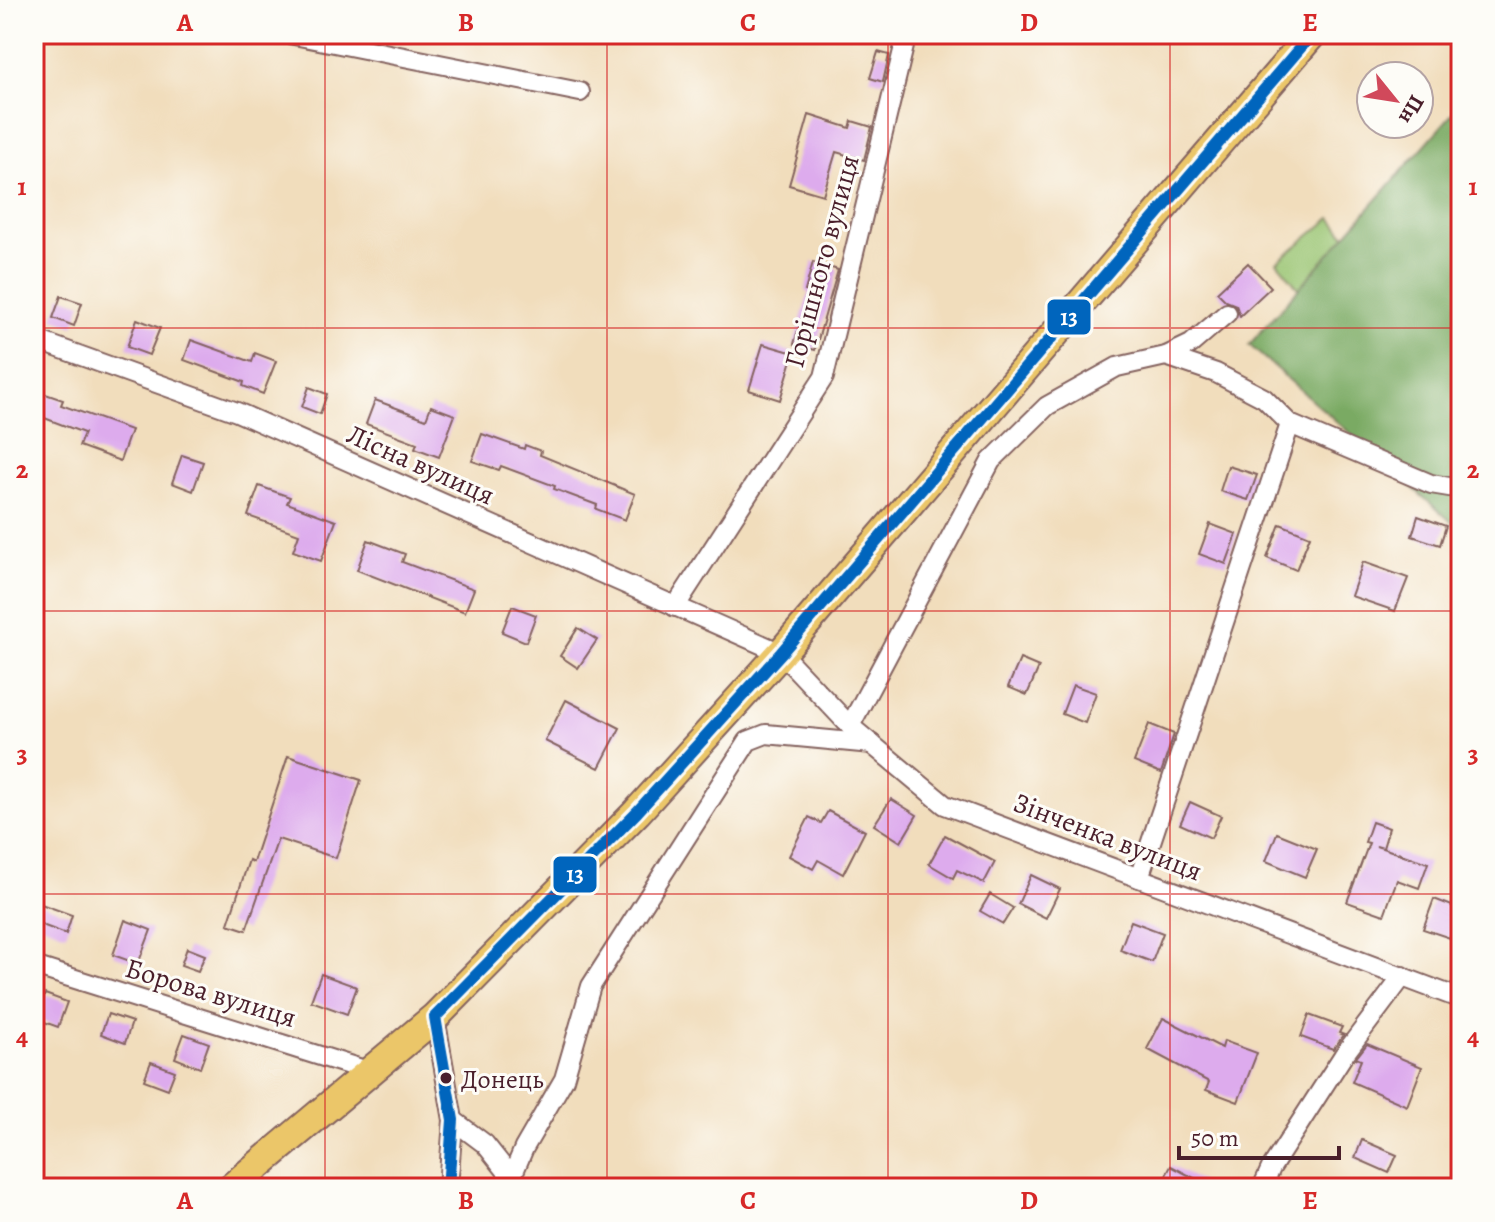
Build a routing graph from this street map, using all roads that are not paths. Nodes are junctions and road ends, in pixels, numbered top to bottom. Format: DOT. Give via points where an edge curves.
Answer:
graph roads {
  1 [pos="289,34"];
  2 [pos="907,34"];
  3 [pos="1312,34"];
  4 [pos="580,92"];
  5 [pos="1227,313"];
  6 [pos="34,339"];
  7 [pos="1166,356"];
  8 [pos="1290,424"];
  9 [pos="1461,489"];
  10 [pos="675,607"];
  11 [pos="781,653"];
  12 [pos="850,726"];
  13 [pos="872,744"];
  14 [pos="1139,878"];
  15 [pos="34,966"];
  16 [pos="1403,976"];
  17 [pos="1461,999"];
  18 [pos="435,1017"];
  19 [pos="371,1072"];
  20 [pos="453,1120"];
  21 [pos="510,1183"];
  22 [pos="231,1188"];
  23 [pos="448,1188"];
  24 [pos="1262,1188"];
  1 -- 4 [label="street"];
  2 -- 10 [label="street, Горішного вулиця" via="824,377"];
  3 -- 11 [label="highway"];
  5 -- 7 [label="street" via="1191,344"];
  6 -- 10 [label="street, Лісна вулиця" via="237,412"];
  7 -- 8 [label="street" via="1216,373 1264,398"];
  7 -- 12 [label="street" via="1117,367 1047,406 991,461"];
  8 -- 9 [label="street" via="1431,484"];
  8 -- 14 [label="street"];
  10 -- 11 [label="street, Лісна вулиця"];
  11 -- 12 [label="street, Зінченка вулиця"];
  11 -- 18 [label="highway" via="637,812"];
  12 -- 13 [label="street, Зінченка вулиця"];
  13 -- 14 [label="street, Зінченка вулиця" via="945,805"];
  13 -- 21 [label="street" via="766,734 748,741 591,986 564,1079"];
  14 -- 16 [label="street, Зінченка вулиця"];
  15 -- 19 [label="street, Борова вулиця"];
  16 -- 17 [label="street, Зінченка вулиця"];
  16 -- 24 [label="street" via="1343,1056"];
  18 -- 19 [label="highway"];
  18 -- 20 [label="street"];
  19 -- 22 [label="highway"];
  20 -- 21 [label="street" via="485,1144"];
  20 -- 23 [label="street"];
}
